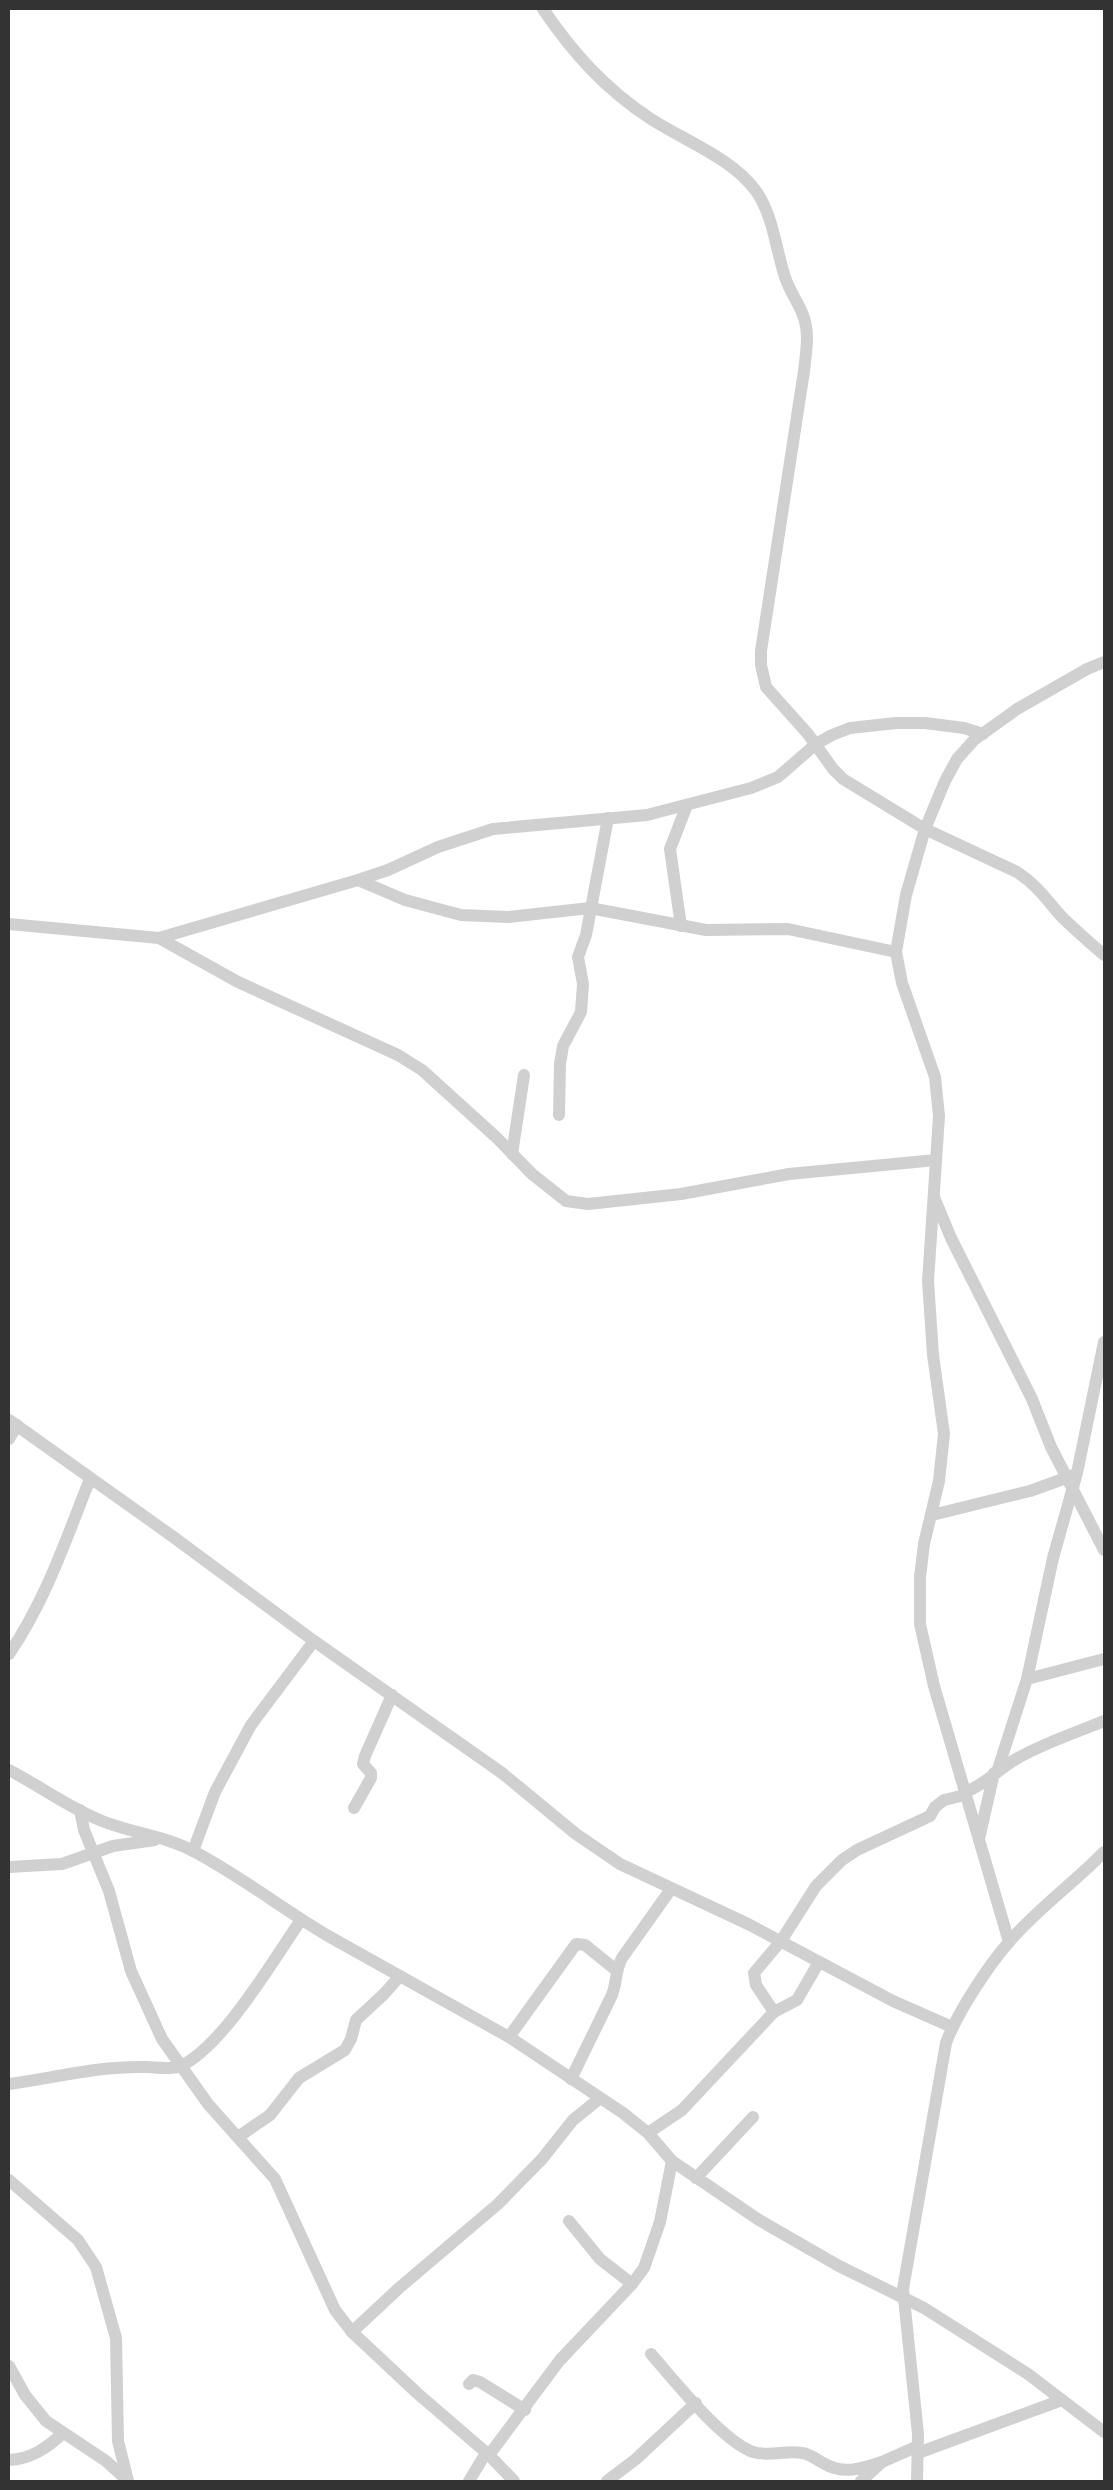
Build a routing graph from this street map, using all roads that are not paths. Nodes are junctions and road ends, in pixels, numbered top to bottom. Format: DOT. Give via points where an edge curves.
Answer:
graph roads {
  1 [pos="543,9"];
  2 [pos="1104,662"];
  3 [pos="983,734"];
  4 [pos="816,744"];
  5 [pos="687,806"];
  6 [pos="608,818"];
  7 [pos="925,829"];
  8 [pos="358,880"];
  9 [pos="590,908"];
  10 [pos="9,924"];
  11 [pos="681,926"];
  12 [pos="159,938"];
  13 [pos="896,952"];
  14 [pos="1104,955"];
  15 [pos="524,1075"];
  16 [pos="559,1115"];
  17 [pos="512,1154"];
  18 [pos="936,1160"];
  19 [pos="932,1192"];
  20 [pos="1104,1342"];
  21 [pos="13,1423"];
  22 [pos="9,1439"];
  23 [pos="90,1478"];
  24 [pos="1073,1480"];
  25 [pos="932,1515"];
  26 [pos="1104,1550"];
  27 [pos="314,1641"];
  28 [pos="9,1654"];
  29 [pos="1104,1659"];
  30 [pos="1027,1679"];
  31 [pos="392,1695"];
  32 [pos="1104,1721"];
  33 [pos="9,1770"];
  34 [pos="996,1771"];
  35 [pos="965,1794"];
  36 [pos="354,1808"];
  37 [pos="80,1810"];
  38 [pos="165,1839"];
  39 [pos="978,1840"];
  40 [pos="194,1851"];
  41 [pos="1104,1852"];
  42 [pos="94,1853"];
  43 [pos="9,1867"];
  44 [pos="671,1889"];
  45 [pos="301,1920"];
  46 [pos="780,1941"];
  47 [pos="1009,1942"];
  48 [pos="819,1962"];
  49 [pos="616,1970"];
  50 [pos="400,1976"];
  51 [pos="774,2012"];
  52 [pos="952,2027"];
  53 [pos="509,2037"];
  54 [pos="180,2067"];
  55 [pos="570,2079"];
  56 [pos="9,2084"];
  57 [pos="600,2098"];
  58 [pos="753,2117"];
  59 [pos="648,2133"];
  60 [pos="238,2137"];
  61 [pos="672,2161"];
  62 [pos="696,2178"];
  63 [pos="9,2180"];
  64 [pos="569,2221"];
  65 [pos="632,2284"];
  66 [pos="903,2296"];
  67 [pos="352,2332"];
  68 [pos="652,2354"];
  69 [pos="9,2366"];
  70 [pos="469,2384"];
  71 [pos="1062,2400"];
  72 [pos="696,2403"];
  73 [pos="525,2410"];
  74 [pos="1104,2432"];
  75 [pos="64,2434"];
  76 [pos="918,2449"];
  77 [pos="488,2454"];
  78 [pos="9,2460"];
  79 [pos="882,2462"];
  80 [pos="128,2481"];
  81 [pos="470,2481"];
  82 [pos="514,2481"];
  83 [pos="607,2481"];
  84 [pos="861,2481"];
  85 [pos="917,2481"];
  1 -- 4 [label="street" via="602,82 645,115 739,174 757,192 765,207 780,262 803,314 807,335 761,665 766,687"];
  2 -- 3 [label="street" via="1051,688"];
  3 -- 4 [label="street" via="947,725 896,723 850,728"];
  3 -- 7 [label="street" via="964,750 951,769"];
  4 -- 5 [label="street" via="766,782"];
  4 -- 7 [label="street" via="832,769 843,779"];
  5 -- 6 [label="street" via="647,815"];
  5 -- 11 [label="street" via="670,849"];
  6 -- 8 [label="street" via="493,829 438,847"];
  6 -- 9 [label="street"];
  7 -- 13 [label="street" via="906,895"];
  7 -- 14 [label="street" via="1030,880 1073,928"];
  8 -- 9 [label="street" via="405,900 461,915 508,917"];
  8 -- 12 [label="street"];
  9 -- 11 [label="street"];
  9 -- 16 [label="street" via="586,935 578,956 583,984 581,1012 566,1039 560,1064"];
  10 -- 12 [label="street"];
  11 -- 13 [label="street" via="706,930 788,929"];
  12 -- 17 [label="street" via="238,982 416,1065"];
  13 -- 18 [label="street" via="902,983 934,1077 939,1116"];
  15 -- 17 [label="street"];
  17 -- 18 [label="street" via="560,1198 588,1204 681,1194 789,1174"];
  18 -- 19 [label="street"];
  19 -- 24 [label="street" via="951,1238 1032,1399 1051,1447"];
  19 -- 25 [label="street" via="928,1280 933,1354 944,1434"];
  20 -- 24 [label="street"];
  21 -- 22 [label="street"];
  21 -- 23 [label="street"];
  23 -- 27 [label="street"];
  23 -- 28 [label="street" via="59,1561 33,1615"];
  24 -- 25 [label="street"];
  24 -- 26 [label="street"];
  24 -- 30 [label="street"];
  25 -- 35 [label="street" via="920,1577 920,1624"];
  27 -- 31 [label="street"];
  27 -- 40 [label="street" via="251,1725 215,1792"];
  29 -- 30 [label="street"];
  30 -- 34 [label="street"];
  31 -- 36 [label="street" via="365,1756 363,1764 371,1778"];
  31 -- 44 [label="street" via="502,1773 598,1851"];
  32 -- 34 [label="street" via="1034,1749"];
  33 -- 37 [label="street"];
  34 -- 35 [label="street"];
  34 -- 39 [label="street"];
  35 -- 39 [label="street"];
  35 -- 46 [label="street" via="944,1800 935,1806 930,1816 849,1854 816,1886"];
  37 -- 38 [label="street" via="100,1821"];
  37 -- 42 [label="street"];
  38 -- 40 [label="street"];
  38 -- 42 [label="street" via="113,1846"];
  39 -- 47 [label="street"];
  40 -- 45 [label="street"];
  41 -- 47 [label="street"];
  42 -- 43 [label="street" via="62,1864"];
  42 -- 54 [label="street" via="138,1990"];
  44 -- 46 [label="street"];
  44 -- 49 [label="street" via="631,1943"];
  45 -- 50 [label="street"];
  45 -- 54 [label="street" via="219,2034"];
  46 -- 48 [label="street"];
  46 -- 51 [label="street" via="756,1967 753,1976"];
  47 -- 52 [label="street"];
  48 -- 51 [label="street" via="797,2000"];
  48 -- 52 [label="street" via="893,2001"];
  49 -- 53 [label="street" via="585,1944 576,1944"];
  49 -- 55 [label="street" via="612,1995"];
  50 -- 53 [label="street"];
  50 -- 60 [label="street" via="356,2020 345,2050 299,2078 270,2115"];
  51 -- 59 [label="street" via="682,2110"];
  52 -- 66 [label="street" via="936,2094"];
  53 -- 55 [label="street"];
  54 -- 56 [label="street" via="106,2067"];
  54 -- 60 [label="street"];
  55 -- 57 [label="street"];
  57 -- 59 [label="street"];
  57 -- 67 [label="street" via="573,2120 505,2198"];
  58 -- 62 [label="street"];
  59 -- 61 [label="street"];
  60 -- 67 [label="street" via="275,2179 331,2302"];
  61 -- 62 [label="street"];
  61 -- 65 [label="street" via="654,2243 644,2268"];
  62 -- 66 [label="street" via="808,2249"];
  63 -- 80 [label="street" via="78,2240 96,2267 116,2338 118,2441"];
  64 -- 65 [label="street" via="600,2258"];
  65 -- 73 [label="street" via="560,2360"];
  66 -- 71 [label="street" via="1028,2374"];
  66 -- 76 [label="street"];
  67 -- 77 [label="street"];
  68 -- 72 [label="street"];
  69 -- 75 [label="street" via="36,2410"];
  70 -- 73 [label="street" via="473,2380 480,2382"];
  71 -- 74 [label="street"];
  71 -- 76 [label="street"];
  72 -- 79 [label="street" via="740,2446 753,2452 768,2455 801,2452 844,2471"];
  72 -- 83 [label="street" via="636,2459"];
  73 -- 77 [label="street"];
  75 -- 78 [label="street" via="44,2450"];
  75 -- 80 [label="street"];
  76 -- 79 [label="street"];
  76 -- 85 [label="street"];
  77 -- 81 [label="street"];
  77 -- 82 [label="street"];
  79 -- 84 [label="street"];
}
